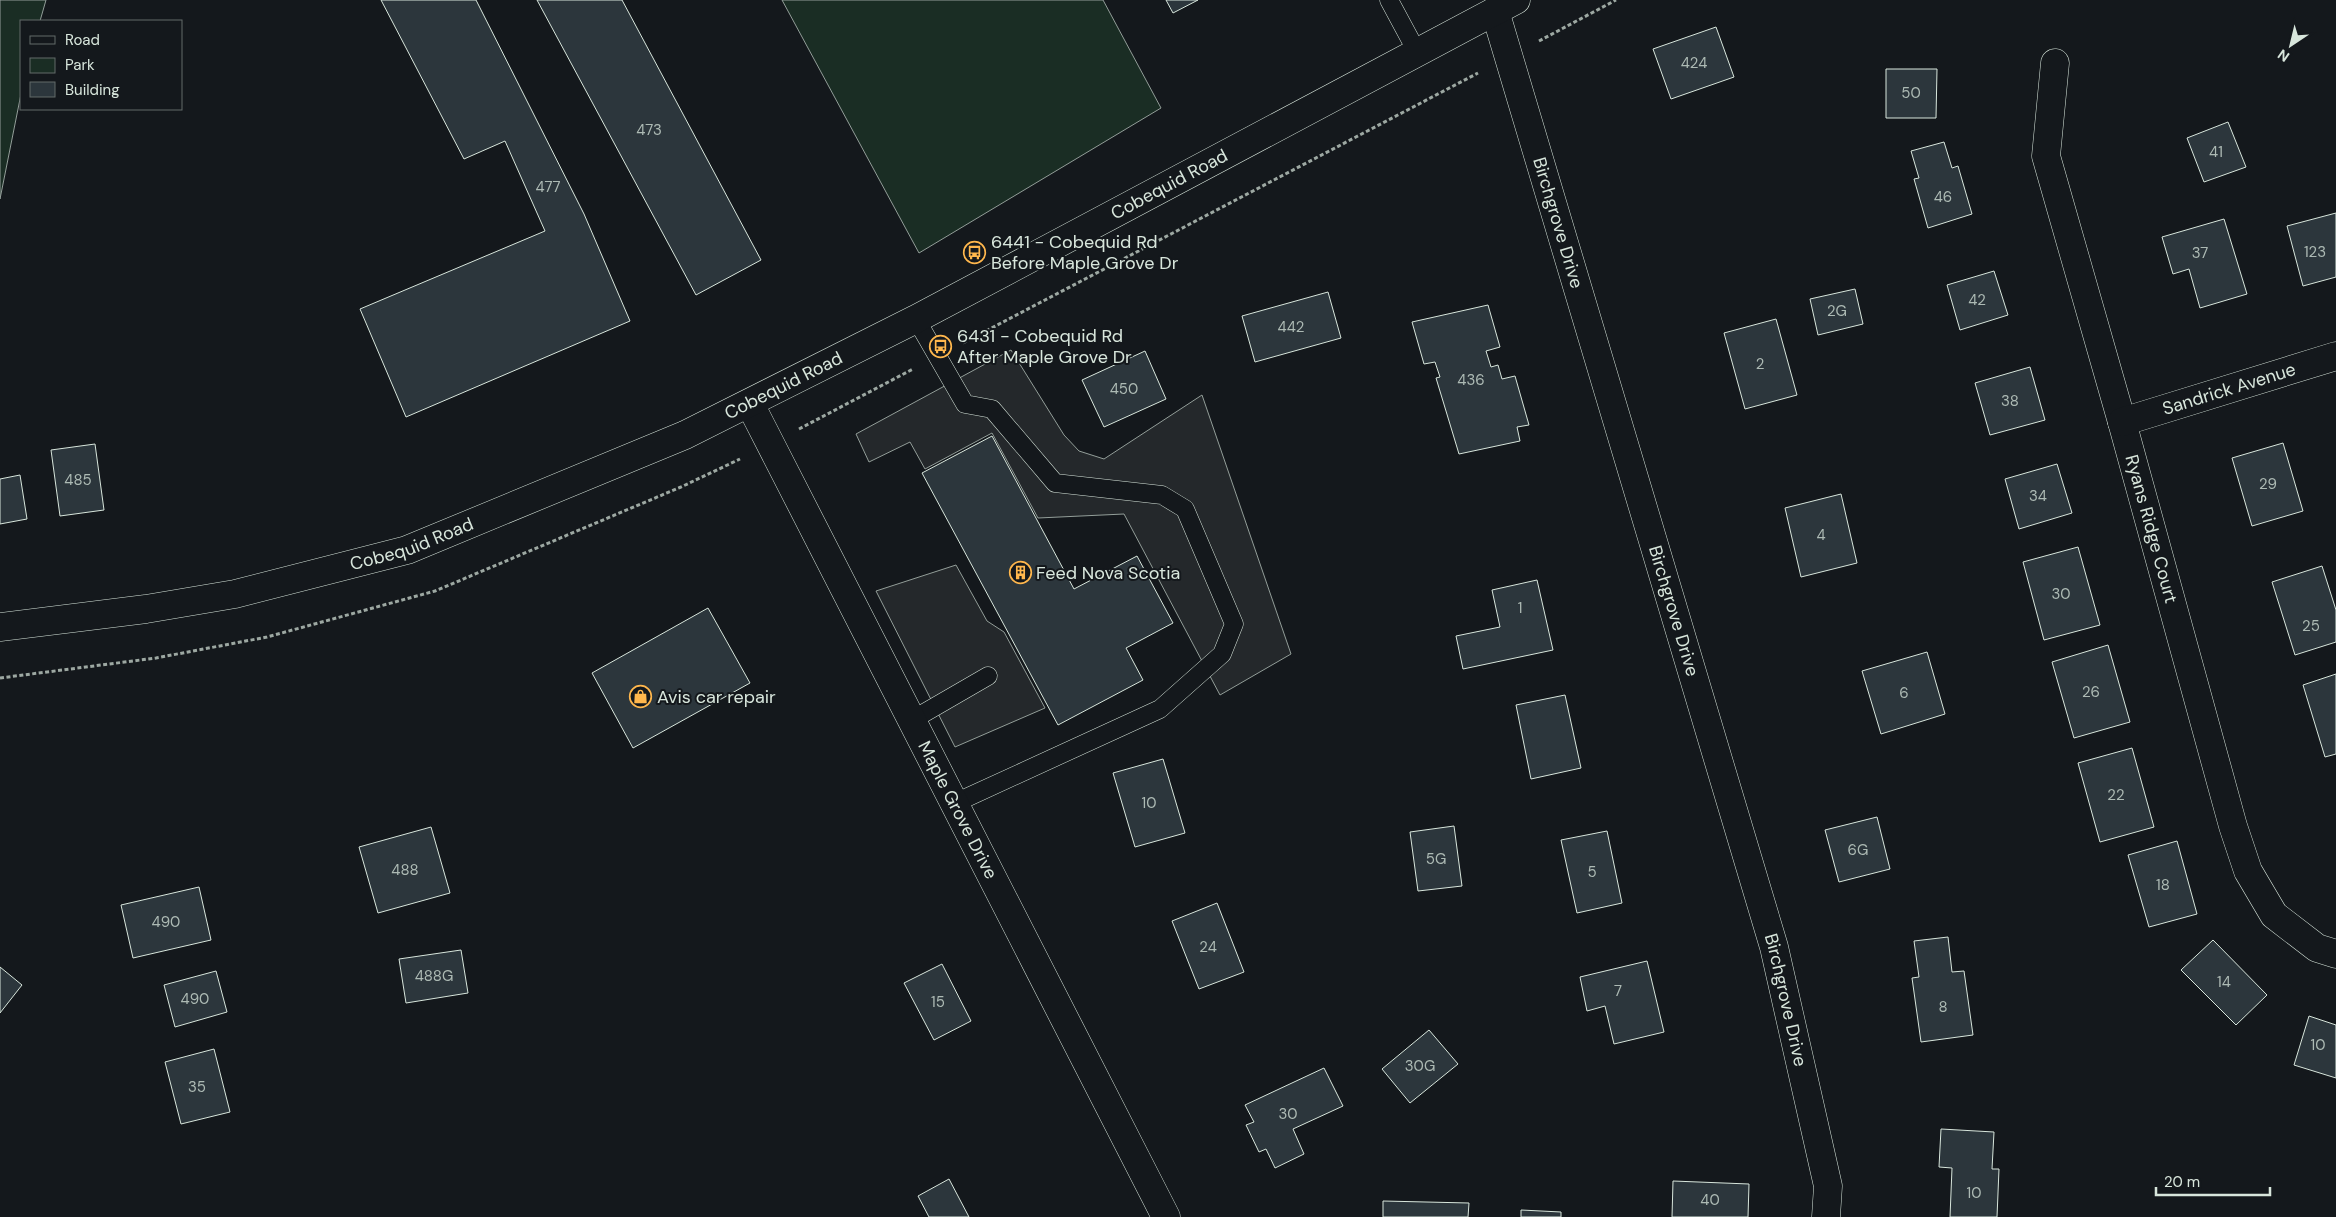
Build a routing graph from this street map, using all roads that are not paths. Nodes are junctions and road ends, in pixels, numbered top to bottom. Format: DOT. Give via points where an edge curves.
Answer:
graph roads {
  1 [pos="1389,0"];
  2 [pos="1505,5"];
  3 [pos="1417,52"];
  4 [pos="2055,63"];
  5 [pos="916,319"];
  6 [pos="2336,356"];
  7 [pos="750,404"];
  8 [pos="2122,422"];
  9 [pos="0,627"];
  10 [pos="988,676"];
  11 [pos="912,720"];
  12 [pos="955,803"];
  13 [pos="2336,954"];
  14 [pos="1166,1217"];
  15 [pos="1826,1217"];
  1 -- 3 [label="lane"];
  2 -- 3 [label="street, Cobequid Road"];
  2 -- 15 [label="street, Birchgrove Drive" via="1774,946 1828,1186"];
  3 -- 5 [label="street, Cobequid Road"];
  4 -- 8 [label="street, Ryans Ridge Court" via="2046,156"];
  5 -- 7 [label="street, Cobequid Road"];
  5 -- 12 [label="lane" via="964,404 992,409 1054,482 1162,495 1185,509 1234,624 1222,654 1160,709"];
  6 -- 8 [label="street, Sandrick Avenue"];
  7 -- 9 [label="street, Cobequid Road" via="685,435 407,550 235,594"];
  7 -- 11 [label="street, Maple Grove Drive"];
  8 -- 13 [label="street, Ryans Ridge Court" via="2248,871 2274,915 2317,948"];
  10 -- 11 [label="lane"];
  11 -- 12 [label="street, Maple Grove Drive"];
  12 -- 14 [label="street, Maple Grove Drive"];
}
